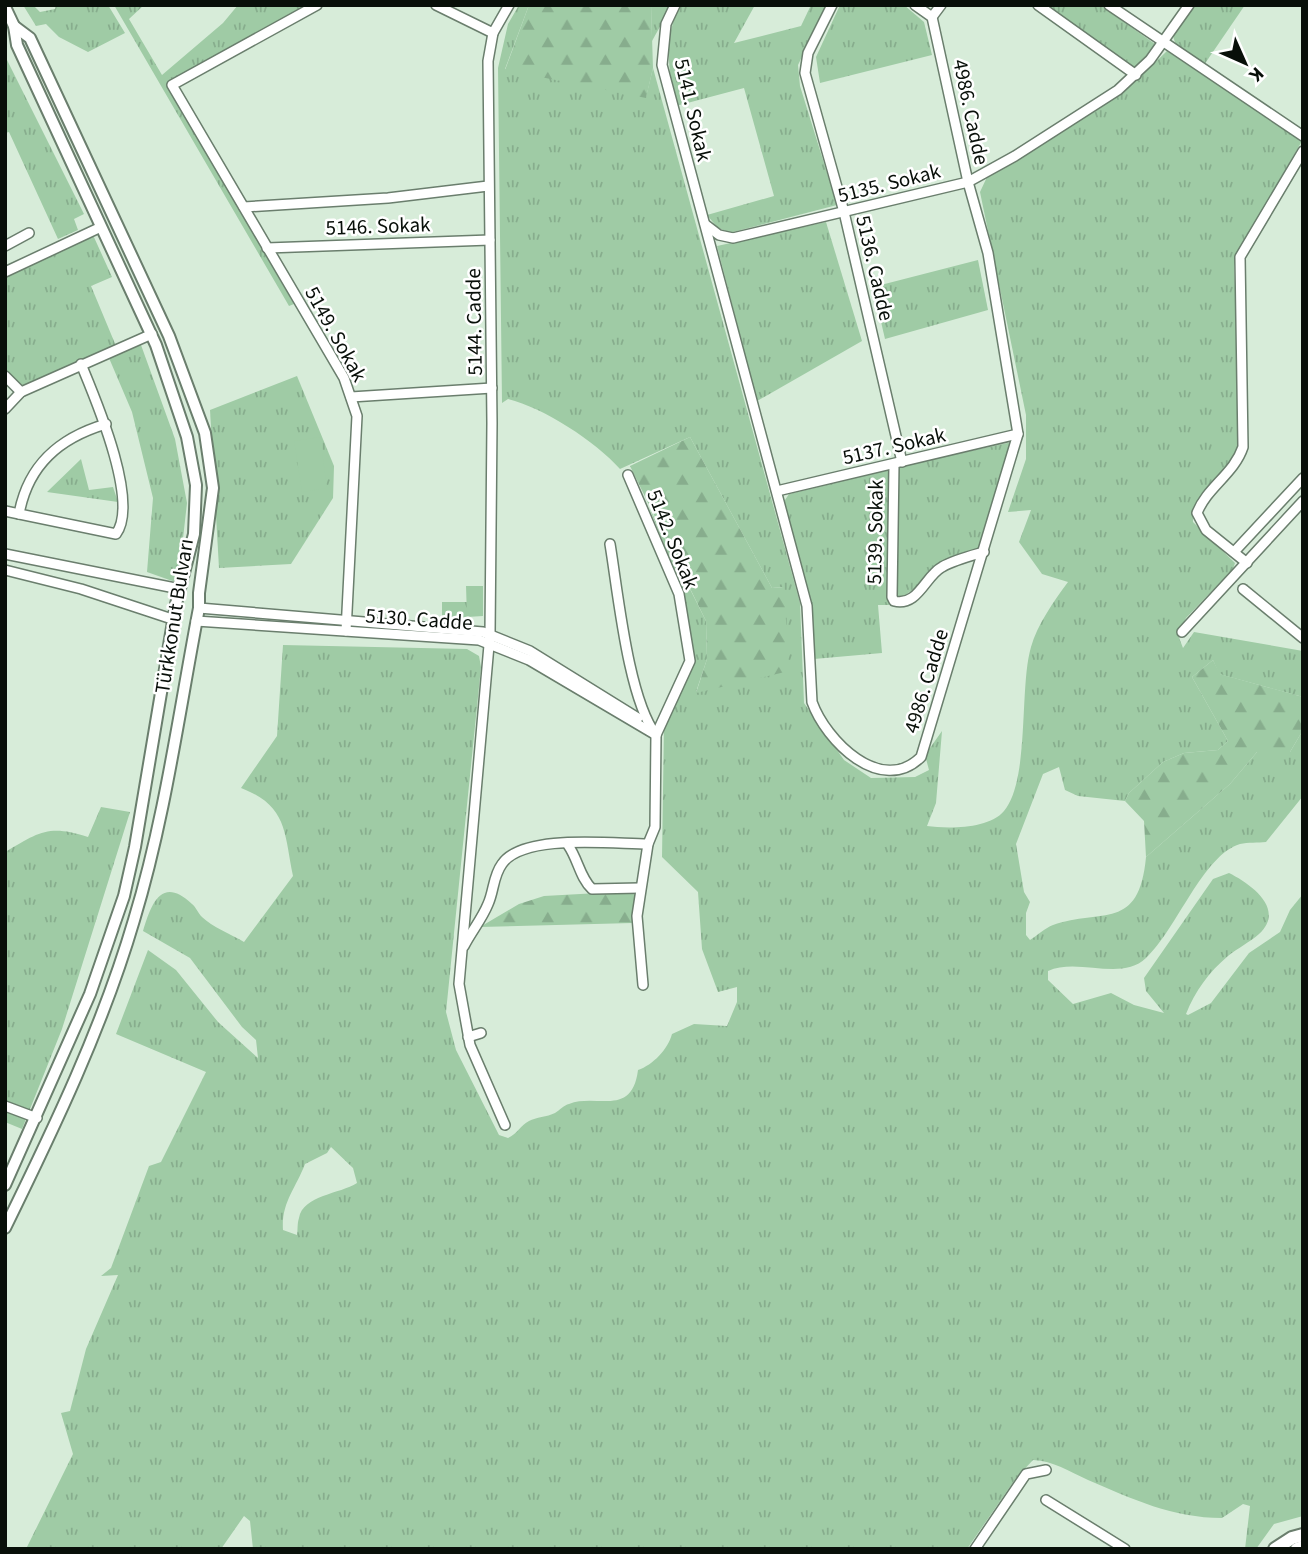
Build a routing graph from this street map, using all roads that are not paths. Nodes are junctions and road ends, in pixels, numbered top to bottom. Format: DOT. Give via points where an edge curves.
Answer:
graph roads {
  1 [pos="317,5"];
  2 [pos="436,5"];
  3 [pos="509,5"];
  4 [pos="675,5"];
  5 [pos="832,5"];
  6 [pos="915,5"];
  7 [pos="941,5"];
  8 [pos="1038,5"];
  9 [pos="1109,5"];
  10 [pos="1189,5"];
  11 [pos="5,8"];
  12 [pos="932,17"];
  13 [pos="9,28"];
  14 [pos="493,33"];
  15 [pos="1163,43"];
  16 [pos="1136,75"];
  17 [pos="1303,136"];
  18 [pos="1303,151"];
  19 [pos="968,182"];
  20 [pos="488,186"];
  21 [pos="244,207"];
  22 [pos="844,212"];
  23 [pos="705,224"];
  24 [pos="101,226"];
  25 [pos="29,233"];
  26 [pos="490,240"];
  27 [pos="5,246"];
  28 [pos="267,248"];
  29 [pos="5,272"];
  30 [pos="152,334"];
  31 [pos="81,364"];
  32 [pos="5,376"];
  33 [pos="492,388"];
  34 [pos="21,392"];
  35 [pos="351,397"];
  36 [pos="5,409"];
  37 [pos="106,424"];
  38 [pos="1018,434"];
  39 [pos="898,463"];
  40 [pos="628,475"];
  41 [pos="1303,478"];
  42 [pos="777,491"];
  43 [pos="1303,500"];
  44 [pos="5,511"];
  45 [pos="19,514"];
  46 [pos="610,544"];
  47 [pos="984,551"];
  48 [pos="1234,552"];
  49 [pos="5,554"];
  50 [pos="1247,563"];
  51 [pos="5,570"];
  52 [pos="180,589"];
  53 [pos="1243,589"];
  54 [pos="198,593"];
  55 [pos="200,608"];
  56 [pos="175,620"];
  57 [pos="196,621"];
  58 [pos="346,626"];
  59 [pos="1182,632"];
  60 [pos="490,638"];
  61 [pos="1303,638"];
  62 [pos="649,725"];
  63 [pos="656,735"];
  64 [pos="648,844"];
  65 [pos="568,845"];
  66 [pos="640,888"];
  67 [pos="460,954"];
  68 [pos="643,985"];
  69 [pos="481,1033"];
  70 [pos="468,1037"];
  71 [pos="5,1106"];
  72 [pos="37,1118"];
  73 [pos="505,1125"];
  74 [pos="5,1185"];
  75 [pos="5,1228"];
  76 [pos="1046,1470"];
  77 [pos="1046,1500"];
  78 [pos="1303,1535"];
  79 [pos="1303,1547"];
  80 [pos="1276,1548"];
  81 [pos="975,1549"];
  82 [pos="1125,1549"];
  83 [pos="1297,1549"];
  1 -- 21 [label="street, 5149. Sokak" via="172,85"];
  2 -- 14 [label="street"];
  3 -- 14 [label="street, 5144. Cadde"];
  4 -- 23 [label="street, 5141. Sokak" via="666,24 662,65"];
  5 -- 22 [label="street, 5136. Cadde" via="808,53 805,73"];
  6 -- 12 [label="street"];
  7 -- 12 [label="street"];
  8 -- 16 [label="street"];
  9 -- 15 [label="street"];
  10 -- 15 [label="street, 5135. Sokak"];
  11 -- 13 [label="street, Türkkonut Bulvarı"];
  12 -- 19 [label="street, 4986. Cadde"];
  13 -- 24 [label="street, Türkkonut Bulvarı"];
  13 -- 54 [label="street, Türkkonut Bulvarı" via="30,38 169,336 205,433 213,488"];
  14 -- 20 [label="street, 5144. Cadde" via="488,61"];
  15 -- 16 [label="street, 5135. Sokak"];
  15 -- 17 [label="street"];
  16 -- 19 [label="street, 5135. Sokak" via="1100,103"];
  18 -- 48 [label="street" via="1240,257 1243,447 1237,463 1197,513 1206,530"];
  19 -- 22 [label="street, 5135. Sokak"];
  19 -- 38 [label="street, 4986. Cadde" via="994,282"];
  20 -- 21 [label="street"];
  20 -- 26 [label="street, 5144. Cadde"];
  21 -- 28 [label="street, 5149. Sokak"];
  22 -- 23 [label="street, 5135. Sokak" via="733,238"];
  22 -- 39 [label="street, 5136. Cadde"];
  23 -- 42 [label="street, 4986. Cadde"];
  24 -- 29 [label="street"];
  24 -- 30 [label="street, Türkkonut Bulvarı"];
  25 -- 27 [label="street"];
  26 -- 28 [label="street, 5146. Sokak"];
  26 -- 33 [label="street, 5144. Cadde"];
  28 -- 35 [label="street, 5149. Sokak"];
  30 -- 31 [label="street"];
  30 -- 52 [label="street, Türkkonut Bulvarı" via="187,437 195,485 194,534"];
  31 -- 34 [label="street"];
  31 -- 37 [label="street"];
  32 -- 34 [label="street"];
  33 -- 35 [label="street"];
  33 -- 60 [label="street, 5144. Cadde"];
  34 -- 36 [label="street"];
  35 -- 58 [label="street, 5149. Sokak" via="357,416"];
  37 -- 45 [label="street" via="78,433 41,462 24,488"];
  37 -- 45 [label="street" via="123,502 116,534"];
  38 -- 39 [label="street, 5137. Sokak"];
  38 -- 47 [label="street, 4986. Cadde"];
  39 -- 42 [label="street, 5137. Sokak"];
  39 -- 47 [label="street, 5139. Sokak" via="894,601 917,594 945,565"];
  40 -- 63 [label="street, 5142. Sokak" via="679,594 690,661"];
  41 -- 48 [label="street"];
  42 -- 47 [label="street, 4986. Cadde" via="807,606 812,702 824,724 857,761 892,770 910,767 921,757"];
  43 -- 50 [label="street"];
  44 -- 45 [label="street"];
  46 -- 62 [label="street" via="635,681"];
  48 -- 50 [label="street"];
  49 -- 52 [label="street"];
  50 -- 59 [label="street"];
  51 -- 56 [label="street"];
  52 -- 54 [label="street"];
  52 -- 56 [label="street, Türkkonut Bulvarı"];
  53 -- 61 [label="street"];
  54 -- 55 [label="street, Türkkonut Bulvarı"];
  55 -- 57 [label="street, Türkkonut Bulvarı"];
  55 -- 58 [label="street, 5130. Cadde"];
  56 -- 57 [label="street"];
  56 -- 72 [label="street, Türkkonut Bulvarı" via="124,896 90,994"];
  57 -- 58 [label="street, 5130. Cadde"];
  57 -- 75 [label="street, Türkkonut Bulvarı" via="153,849 128,939 75,1076"];
  58 -- 60 [label="street, 5130. Cadde"];
  60 -- 62 [label="street, 5130. Cadde" via="538,655"];
  60 -- 63 [label="street, 5130. Cadde"];
  60 -- 67 [label="street, 5144. Cadde"];
  62 -- 63 [label="street"];
  63 -- 64 [label="street" via="654,827"];
  64 -- 65 [label="street"];
  64 -- 66 [label="street"];
  65 -- 66 [label="street" via="592,889"];
  65 -- 67 [label="street" via="530,846 503,863 488,905"];
  66 -- 68 [label="street" via="636,916"];
  67 -- 70 [label="street, 5144. Cadde" via="461,1003"];
  69 -- 70 [label="street"];
  70 -- 73 [label="street, 5144. Cadde"];
  71 -- 72 [label="street"];
  72 -- 74 [label="street, Türkkonut Bulvarı"];
  76 -- 81 [label="street" via="1026,1474"];
  77 -- 82 [label="street"];
  78 -- 80 [label="main road"];
  79 -- 83 [label="main road"];
}
